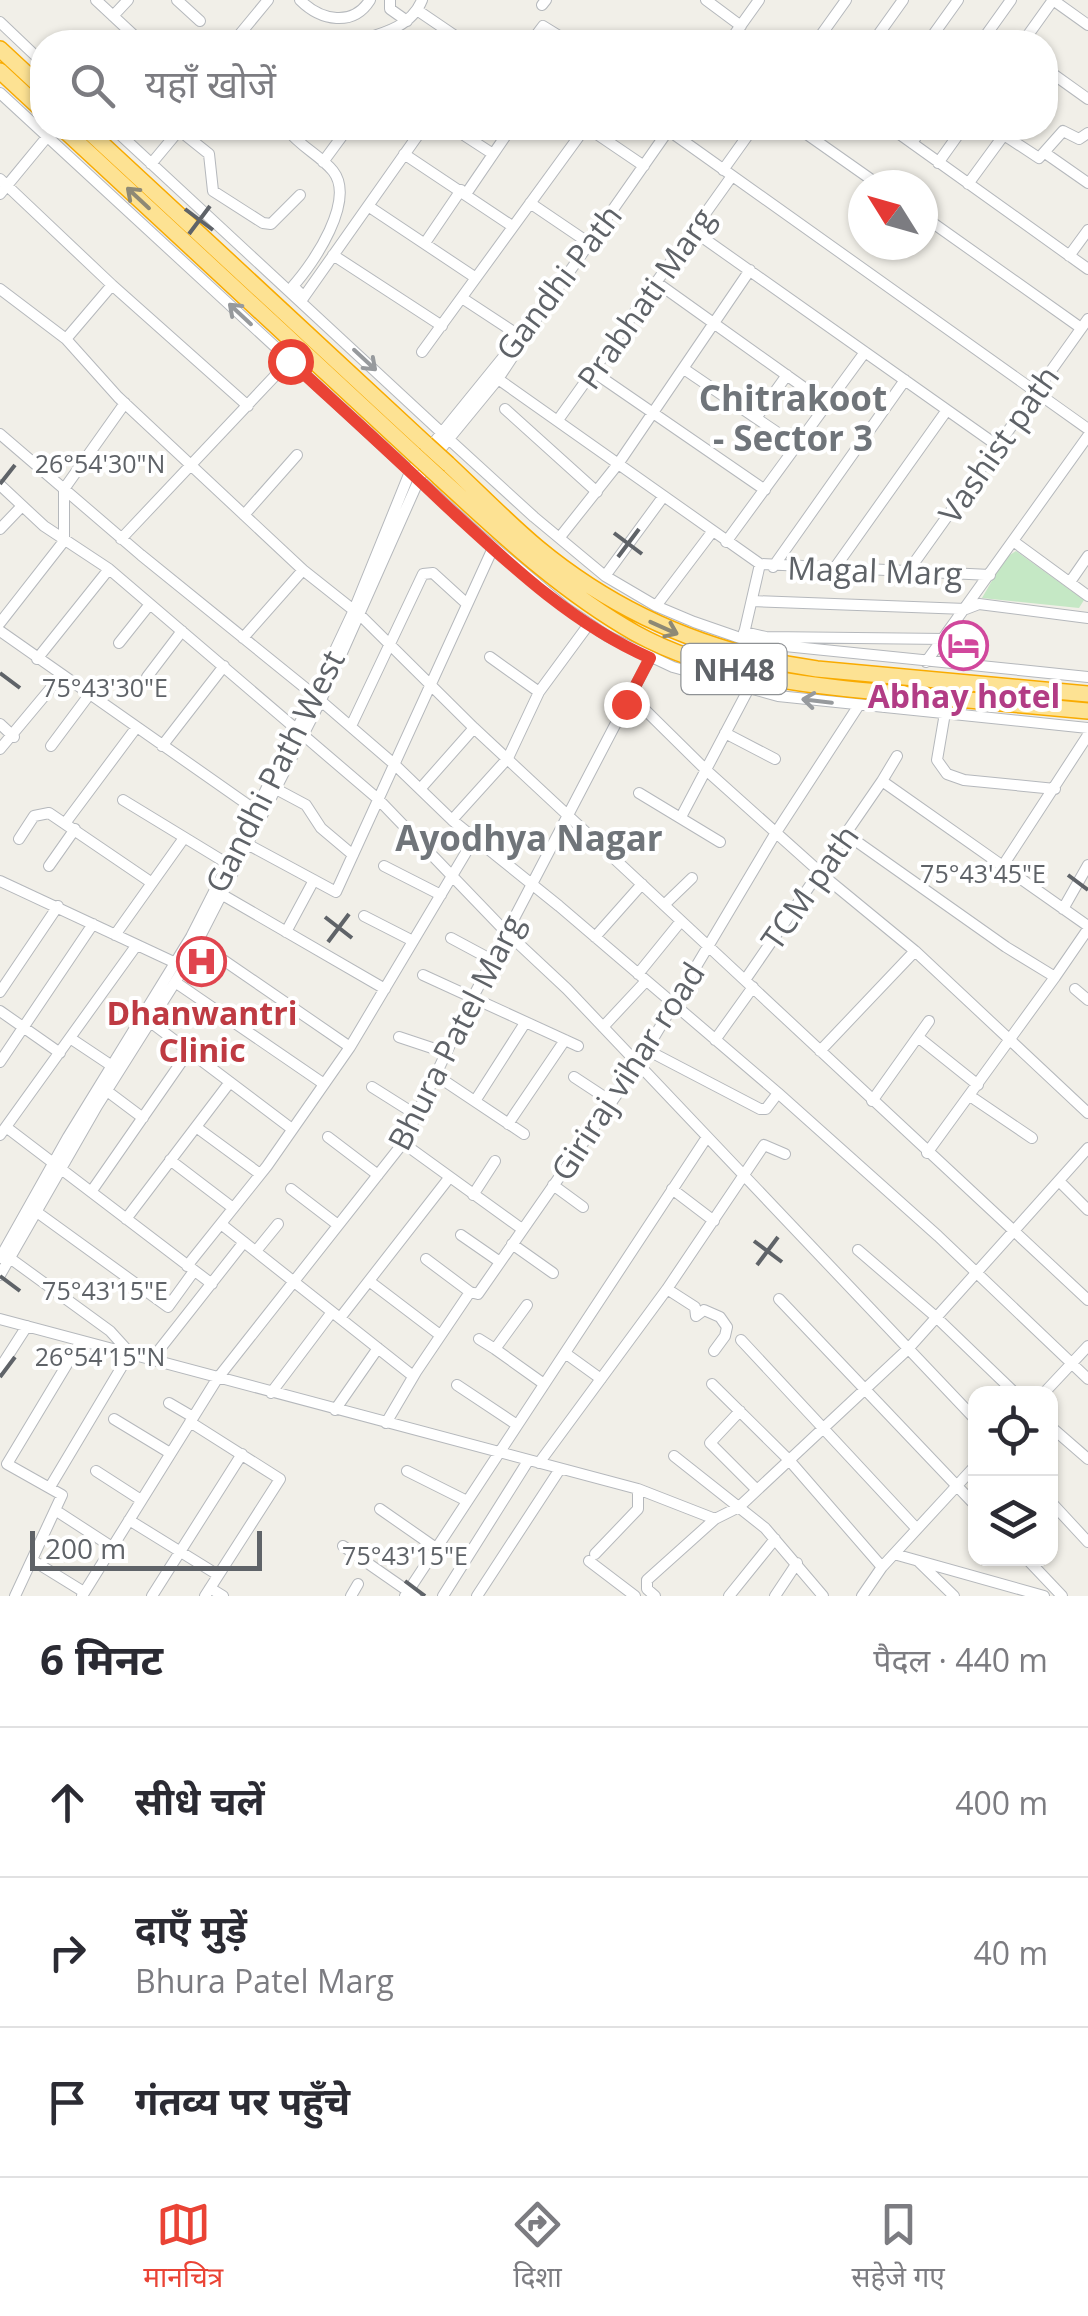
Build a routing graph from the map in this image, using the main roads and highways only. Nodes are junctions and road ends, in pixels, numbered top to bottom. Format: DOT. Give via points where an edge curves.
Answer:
graph roads {
  1 [pos="0,48"];
  2 [pos="0,71"];
  3 [pos="30,77"];
  4 [pos="30,99"];
  5 [pos="75,140"];
  6 [pos="98,140"];
  7 [pos="420,449"];
  8 [pos="444,471"];
  9 [pos="1088,694"];
  10 [pos="1088,711"];
  1 -- 3 [label="highway"];
  2 -- 4 [label="highway"];
  7 -- 5 [label="highway, NH48, one-way"];
  6 -- 7 [label="highway, NH48"];
  7 -- 8 [label="highway, NH48, bridge"];
  8 -- 9 [label="highway, NH48, one-way" via="585,584 693,640 817,669"];
  8 -- 10 [label="highway, NH48" via="545,573 666,648 798,682"];
}
